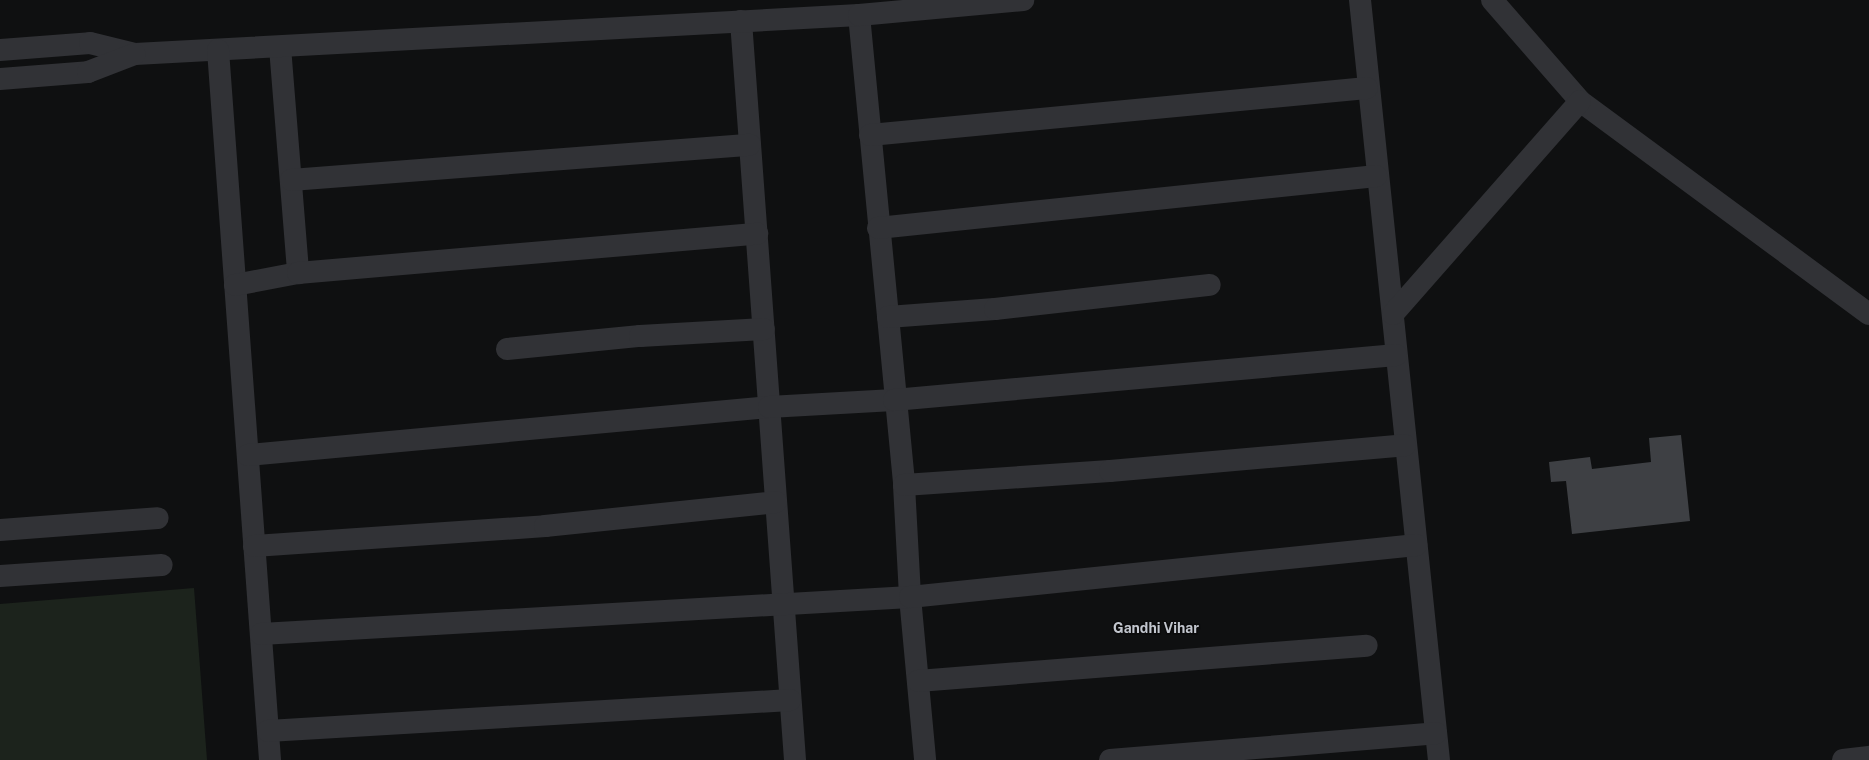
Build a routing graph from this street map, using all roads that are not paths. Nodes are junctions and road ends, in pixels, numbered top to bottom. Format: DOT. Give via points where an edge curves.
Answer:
graph roads {
  1 [pos="1023,0"];
  2 [pos="1360,0"];
  3 [pos="1492,0"];
  4 [pos="859,15"];
  5 [pos="742,21"];
  6 [pos="280,47"];
  7 [pos="0,50"];
  8 [pos="218,50"];
  9 [pos="135,54"];
  10 [pos="0,79"];
  11 [pos="1367,88"];
  12 [pos="1580,101"];
  13 [pos="870,135"];
  14 [pos="750,145"];
  15 [pos="1376,176"];
  16 [pos="291,180"];
  17 [pos="878,228"];
  18 [pos="757,234"];
  19 [pos="298,273"];
  20 [pos="235,285"];
  21 [pos="1210,285"];
  22 [pos="1393,314"];
  23 [pos="1869,314"];
  24 [pos="888,317"];
  25 [pos="764,329"];
  26 [pos="508,349"];
  27 [pos="1396,355"];
  28 [pos="894,400"];
  29 [pos="769,407"];
  30 [pos="1405,445"];
  31 [pos="248,455"];
  32 [pos="904,485"];
  33 [pos="776,502"];
  34 [pos="158,518"];
  35 [pos="0,530"];
  36 [pos="1416,545"];
  37 [pos="254,546"];
  38 [pos="162,565"];
  39 [pos="0,576"];
  40 [pos="910,597"];
  41 [pos="783,605"];
  42 [pos="261,634"];
  43 [pos="1367,646"];
  44 [pos="918,681"];
  45 [pos="790,700"];
  46 [pos="268,731"];
  47 [pos="1436,734"];
  48 [pos="1869,757"];
  49 [pos="270,760"];
  50 [pos="795,760"];
  51 [pos="925,760"];
  52 [pos="1110,760"];
  53 [pos="1439,760"];
  54 [pos="1843,760"];
  1 -- 4 [label="street"];
  2 -- 11 [label="street"];
  3 -- 12 [label="street"];
  4 -- 5 [label="street"];
  4 -- 13 [label="street"];
  5 -- 6 [label="street"];
  5 -- 14 [label="street"];
  6 -- 8 [label="street"];
  6 -- 16 [label="street"];
  7 -- 9 [label="street" via="90,43"];
  8 -- 9 [label="street"];
  8 -- 20 [label="street"];
  9 -- 10 [label="street" via="88,72"];
  11 -- 13 [label="street"];
  11 -- 15 [label="street"];
  12 -- 22 [label="street"];
  12 -- 23 [label="street"];
  13 -- 17 [label="street"];
  14 -- 16 [label="street"];
  14 -- 18 [label="street"];
  15 -- 17 [label="street"];
  15 -- 22 [label="street"];
  16 -- 19 [label="street"];
  17 -- 24 [label="street"];
  18 -- 19 [label="street"];
  18 -- 25 [label="street"];
  19 -- 20 [label="street"];
  20 -- 31 [label="street"];
  21 -- 24 [label="street" via="995,310"];
  22 -- 27 [label="street"];
  24 -- 28 [label="street"];
  25 -- 26 [label="street" via="640,336"];
  25 -- 29 [label="street"];
  27 -- 28 [label="street"];
  27 -- 30 [label="street"];
  28 -- 29 [label="street"];
  28 -- 32 [label="street"];
  29 -- 31 [label="street"];
  29 -- 33 [label="street"];
  30 -- 32 [label="street" via="1110,471"];
  30 -- 36 [label="street"];
  31 -- 37 [label="street"];
  32 -- 40 [label="street"];
  33 -- 37 [label="street" via="545,526"];
  33 -- 41 [label="street"];
  34 -- 35 [label="street"];
  36 -- 40 [label="street"];
  36 -- 47 [label="street"];
  37 -- 42 [label="street"];
  38 -- 39 [label="street"];
  40 -- 41 [label="street"];
  40 -- 44 [label="street"];
  41 -- 42 [label="street"];
  41 -- 45 [label="street"];
  42 -- 46 [label="street"];
  43 -- 44 [label="street"];
  44 -- 51 [label="street"];
  45 -- 46 [label="street"];
  45 -- 50 [label="street"];
  46 -- 49 [label="street"];
  47 -- 52 [label="street"];
  47 -- 53 [label="street"];
  48 -- 54 [label="street"];
}
